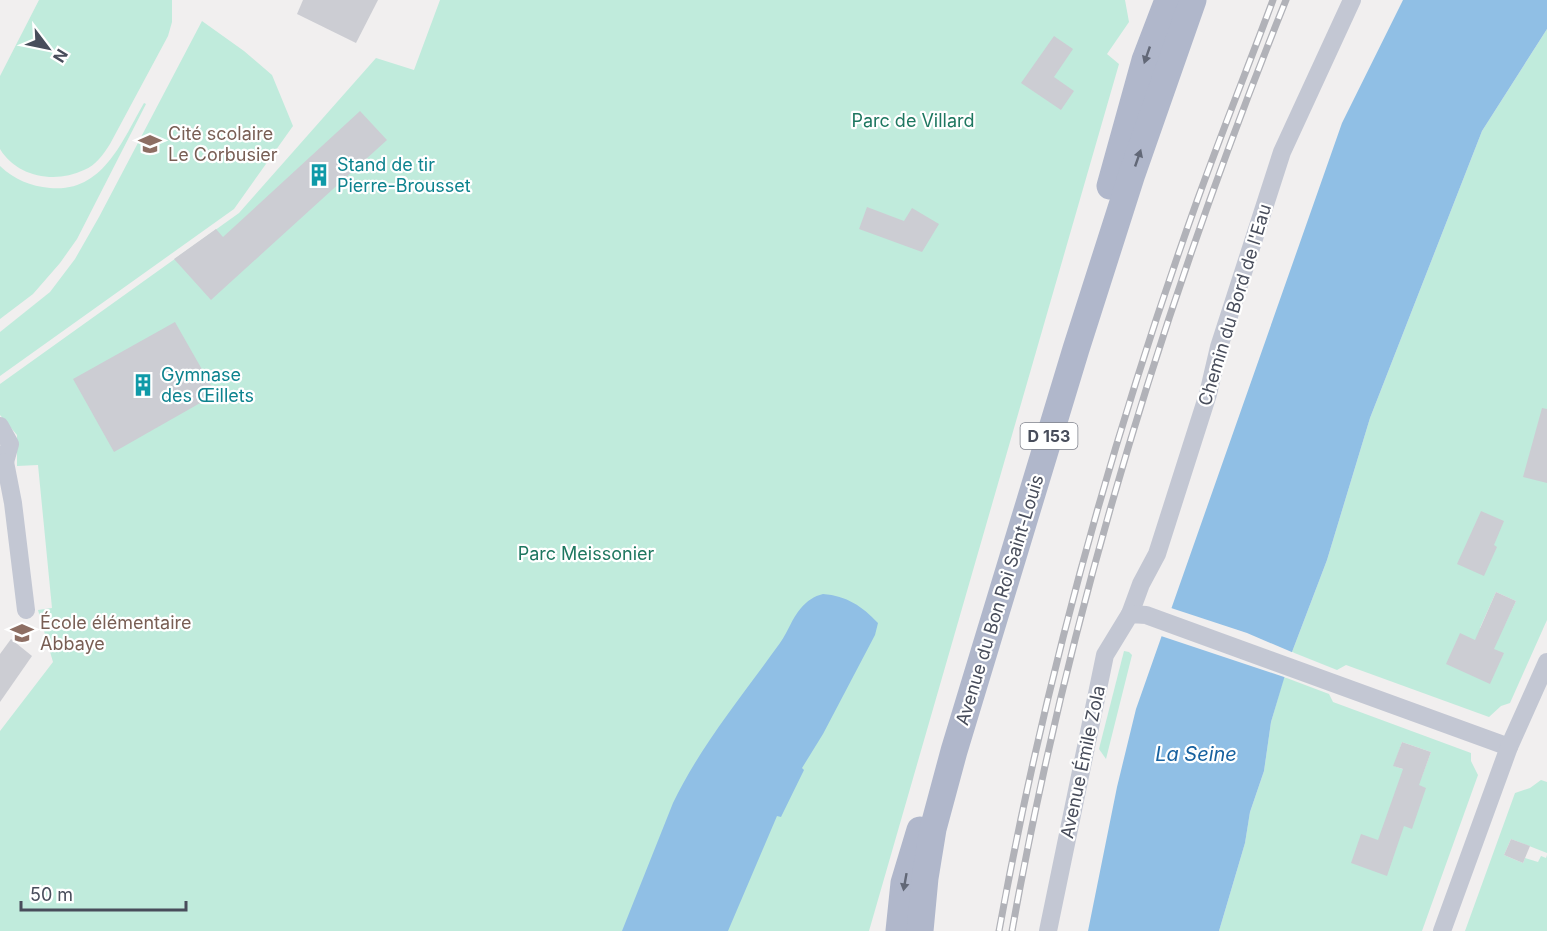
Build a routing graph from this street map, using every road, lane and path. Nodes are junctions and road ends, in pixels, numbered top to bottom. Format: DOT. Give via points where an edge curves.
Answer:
graph roads {
  1 [pos="1168,0"];
  2 [pos="1193,0"];
  3 [pos="1353,0"];
  4 [pos="0,426"];
  5 [pos="2,466"];
  6 [pos="26,610"];
  7 [pos="1138,614"];
  8 [pos="1547,662"];
  9 [pos="1509,747"];
  10 [pos="899,931"];
  11 [pos="920,931"];
  12 [pos="1048,931"];
  13 [pos="1442,931"];
  1 -- 10 [label="main road, Avenue du Bon Roi Saint-Louis / D 153, one-way" via="1145,60 908,864"];
  11 -- 2 [label="main road, Avenue du Bon Roi Saint-Louis / D 153, one-way" via="933,829 961,730 1076,349"];
  3 -- 7 [label="street, Chemin du Bord de l'Eau" via="1282,152 1157,554 1141,584"];
  4 -- 5 [label="street" via="10,444"];
  5 -- 6 [label="street" via="13,502"];
  7 -- 9 [label="street"];
  7 -- 12 [label="street, Avenue Émile Zola" via="1105,655"];
  8 -- 9 [label="street"];
  9 -- 13 [label="street"];
}
